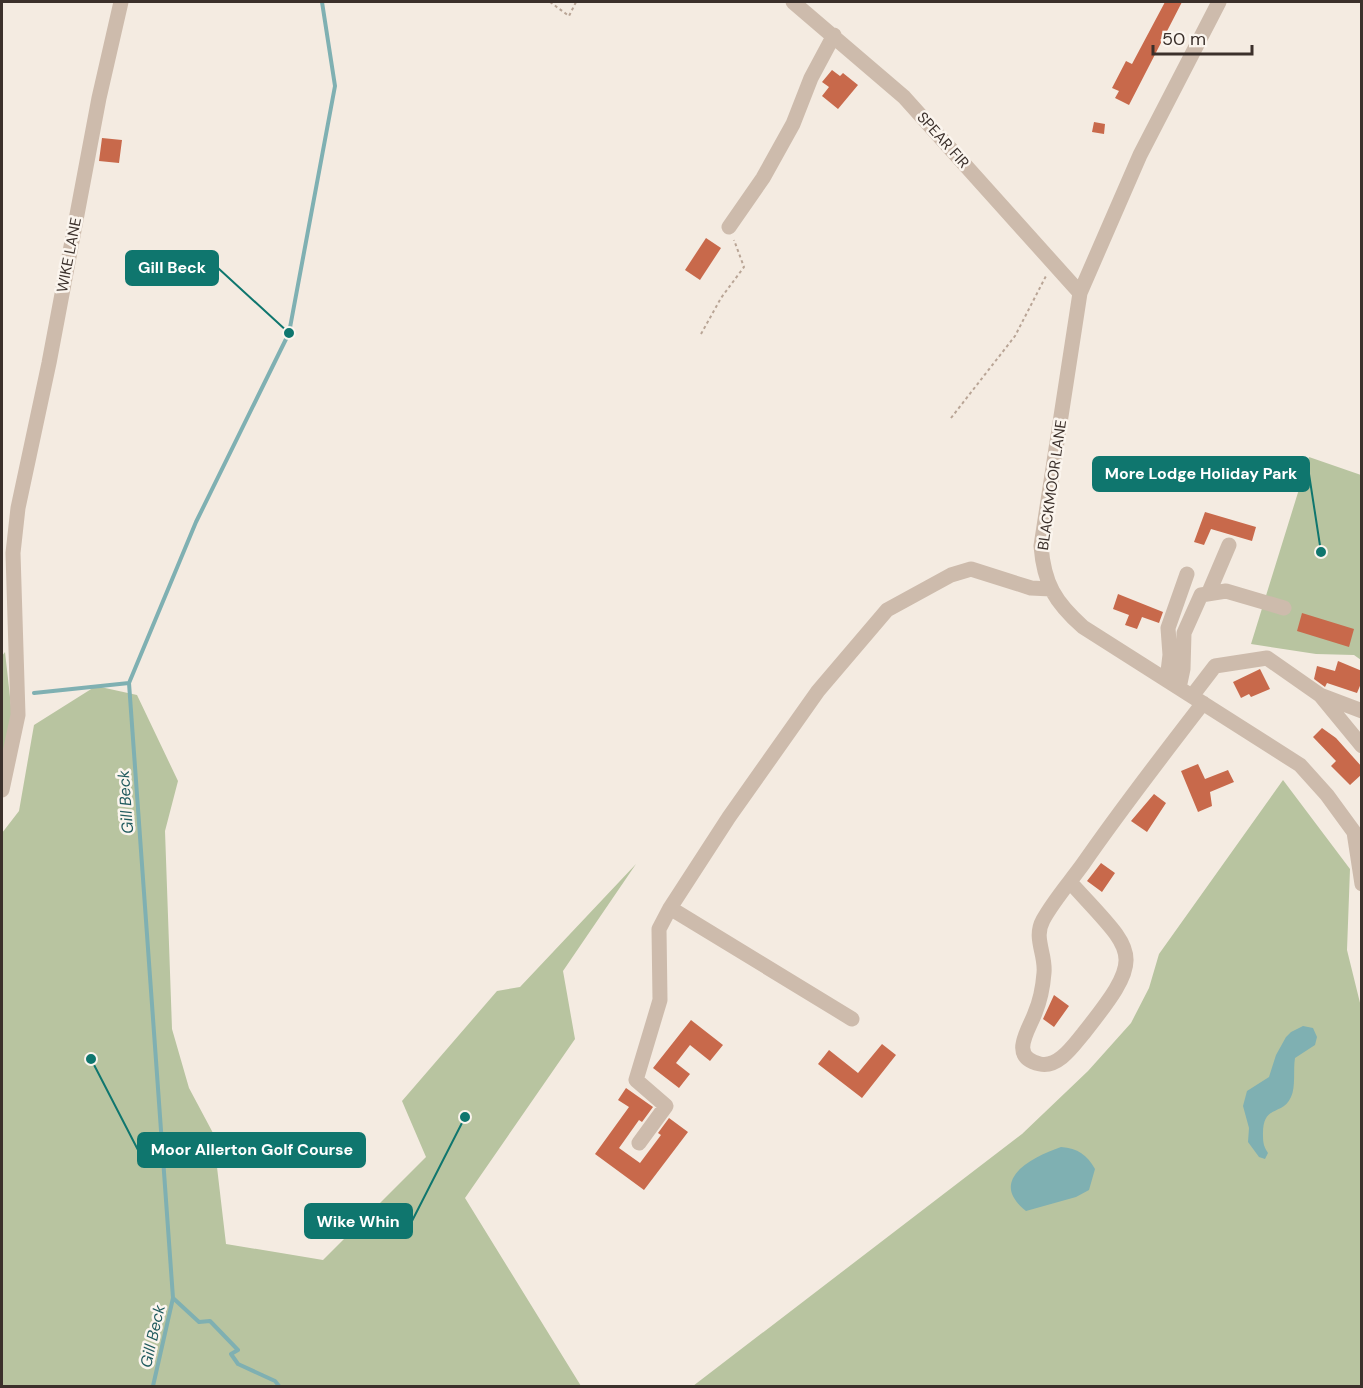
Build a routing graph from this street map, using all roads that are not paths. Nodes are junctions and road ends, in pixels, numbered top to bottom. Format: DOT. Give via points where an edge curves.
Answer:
graph roads {
  1 [pos="121,2"];
  2 [pos="793,2"];
  3 [pos="1219,2"];
  4 [pos="834,35"];
  5 [pos="729,227"];
  6 [pos="1080,293"];
  7 [pos="1229,545"];
  8 [pos="1187,574"];
  9 [pos="1051,589"];
  10 [pos="1209,592"];
  11 [pos="1284,608"];
  12 [pos="1185,692"];
  13 [pos="1320,695"];
  14 [pos="1362,711"];
  15 [pos="1362,746"];
  16 [pos="2,790"];
  17 [pos="1358,831"];
  18 [pos="1070,882"];
  19 [pos="1362,884"];
  20 [pos="670,908"];
  21 [pos="852,1019"];
  22 [pos="639,1143"];
  1 -- 16 [label="street, WIKE LANE" via="18,508 13,553 18,715"];
  2 -- 4 [label="street, SPEAR FIR"];
  3 -- 6 [label="street, BLACKMOOR LANE" via="1140,155"];
  4 -- 5 [label="street" via="793,124"];
  4 -- 6 [label="street, SPEAR FIR" via="904,97"];
  6 -- 9 [label="street, BLACKMOOR LANE" via="1041,546 1043,569"];
  7 -- 10 [label="street"];
  8 -- 12 [label="street" via="1168,628 1170,655"];
  9 -- 12 [label="street, BLACKMOOR LANE" via="1064,610 1083,627"];
  9 -- 20 [label="street" via="1031,588 971,569 951,575 887,610 819,691"];
  10 -- 11 [label="street" via="1226,591"];
  10 -- 12 [label="street" via="1201,595 1186,625"];
  12 -- 13 [label="street" via="1215,666 1268,658"];
  12 -- 17 [label="street, BLACKMOOR LANE" via="1299,765"];
  12 -- 18 [label="street"];
  13 -- 14 [label="street"];
  13 -- 15 [label="street"];
  17 -- 19 [label="street, BLACKMOOR LANE"];
  18 -- 18 [label="street" via="1040,930 1045,970 1041,993 1022,1041 1026,1055 1038,1064 1054,1063 1076,1043 1120,984 1127,968 1127,950 1119,936"];
  20 -- 21 [label="street"];
  20 -- 22 [label="street" via="659,929 660,1000 636,1080 666,1106"];
}
